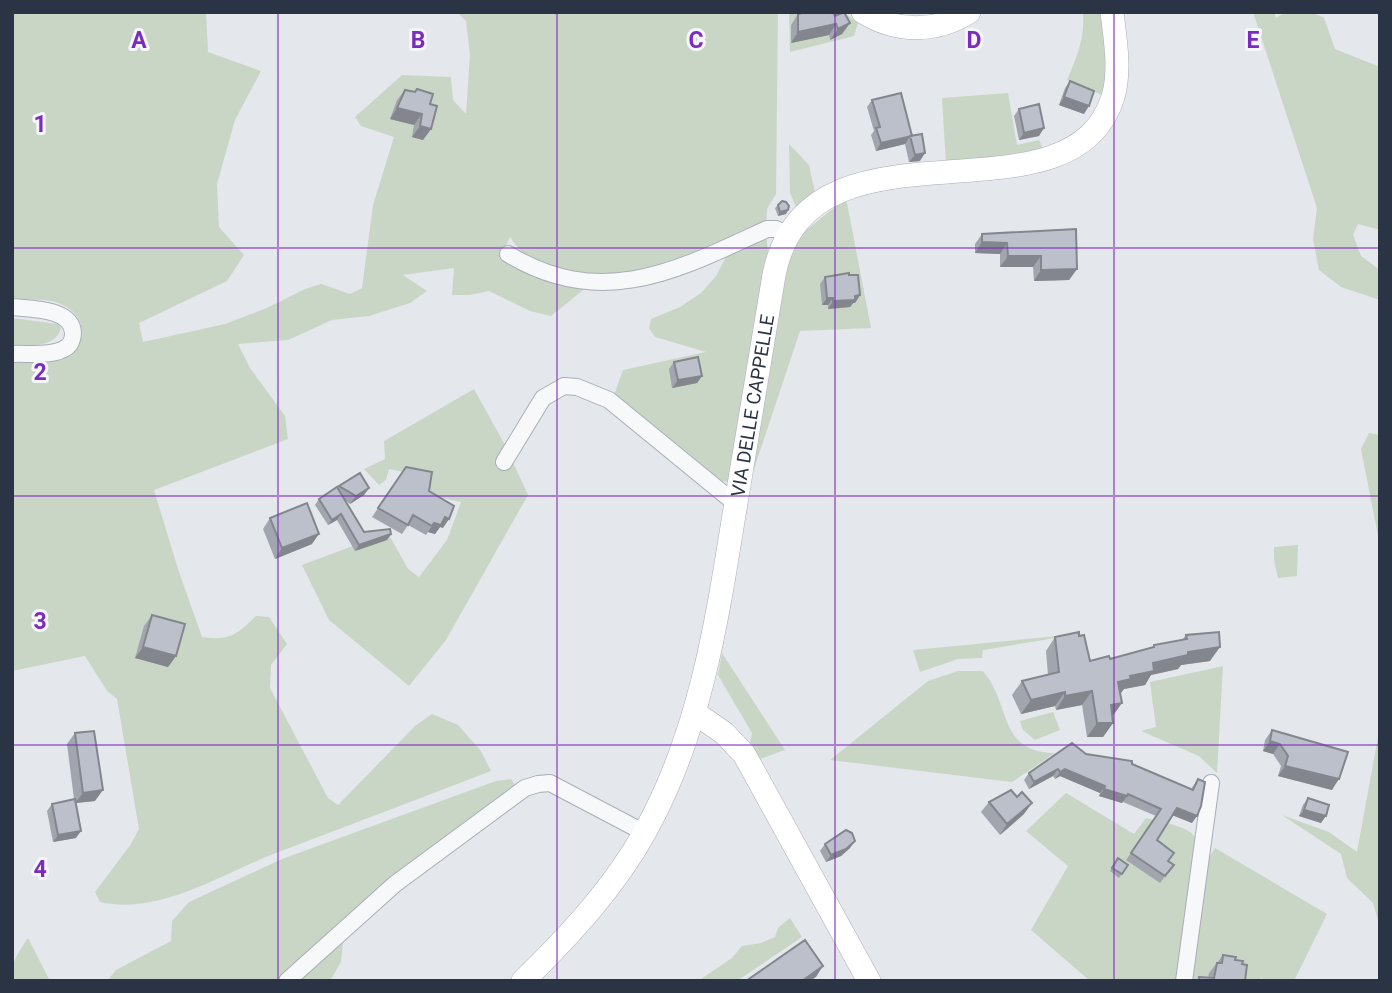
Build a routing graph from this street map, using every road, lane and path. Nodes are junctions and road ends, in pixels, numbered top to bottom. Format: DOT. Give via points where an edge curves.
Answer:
graph roads {
  1 [pos="863,12"];
  2 [pos="969,12"];
  3 [pos="1112,12"];
  4 [pos="788,234"];
  5 [pos="508,254"];
  6 [pos="12,307"];
  7 [pos="12,354"];
  8 [pos="504,462"];
  9 [pos="736,504"];
  10 [pos="695,713"];
  11 [pos="1211,783"];
  12 [pos="645,833"];
  13 [pos="287,981"];
  14 [pos="523,981"];
  15 [pos="869,981"];
  16 [pos="1184,981"];
  1 -- 2 [label="main road" via="885,23 919,29"];
  3 -- 4 [label="main road, VIA DELLE CAPPELLE" via="1117,65 1114,96 1100,123 1074,146 1018,164 853,185 820,201"];
  4 -- 5 [label="street" via="767,229 690,265 634,280 547,274"];
  4 -- 9 [label="main road, VIA DELLE CAPPELLE" via="774,275"];
  6 -- 7 [label="street" via="52,312 65,317 73,328 73,339 66,348"];
  8 -- 9 [label="street" via="543,398 564,386 577,387 609,400"];
  9 -- 10 [label="main road, VIA DELLE CAPPELLE"];
  10 -- 12 [label="main road, VIA DELLE CAPPELLE"];
  10 -- 15 [label="main road" via="744,754"];
  11 -- 16 [label="street"];
  12 -- 13 [label="street" via="550,783 525,788 395,884"];
  12 -- 14 [label="main road, VIA DELLE CAPPELLE" via="585,915"];
}
